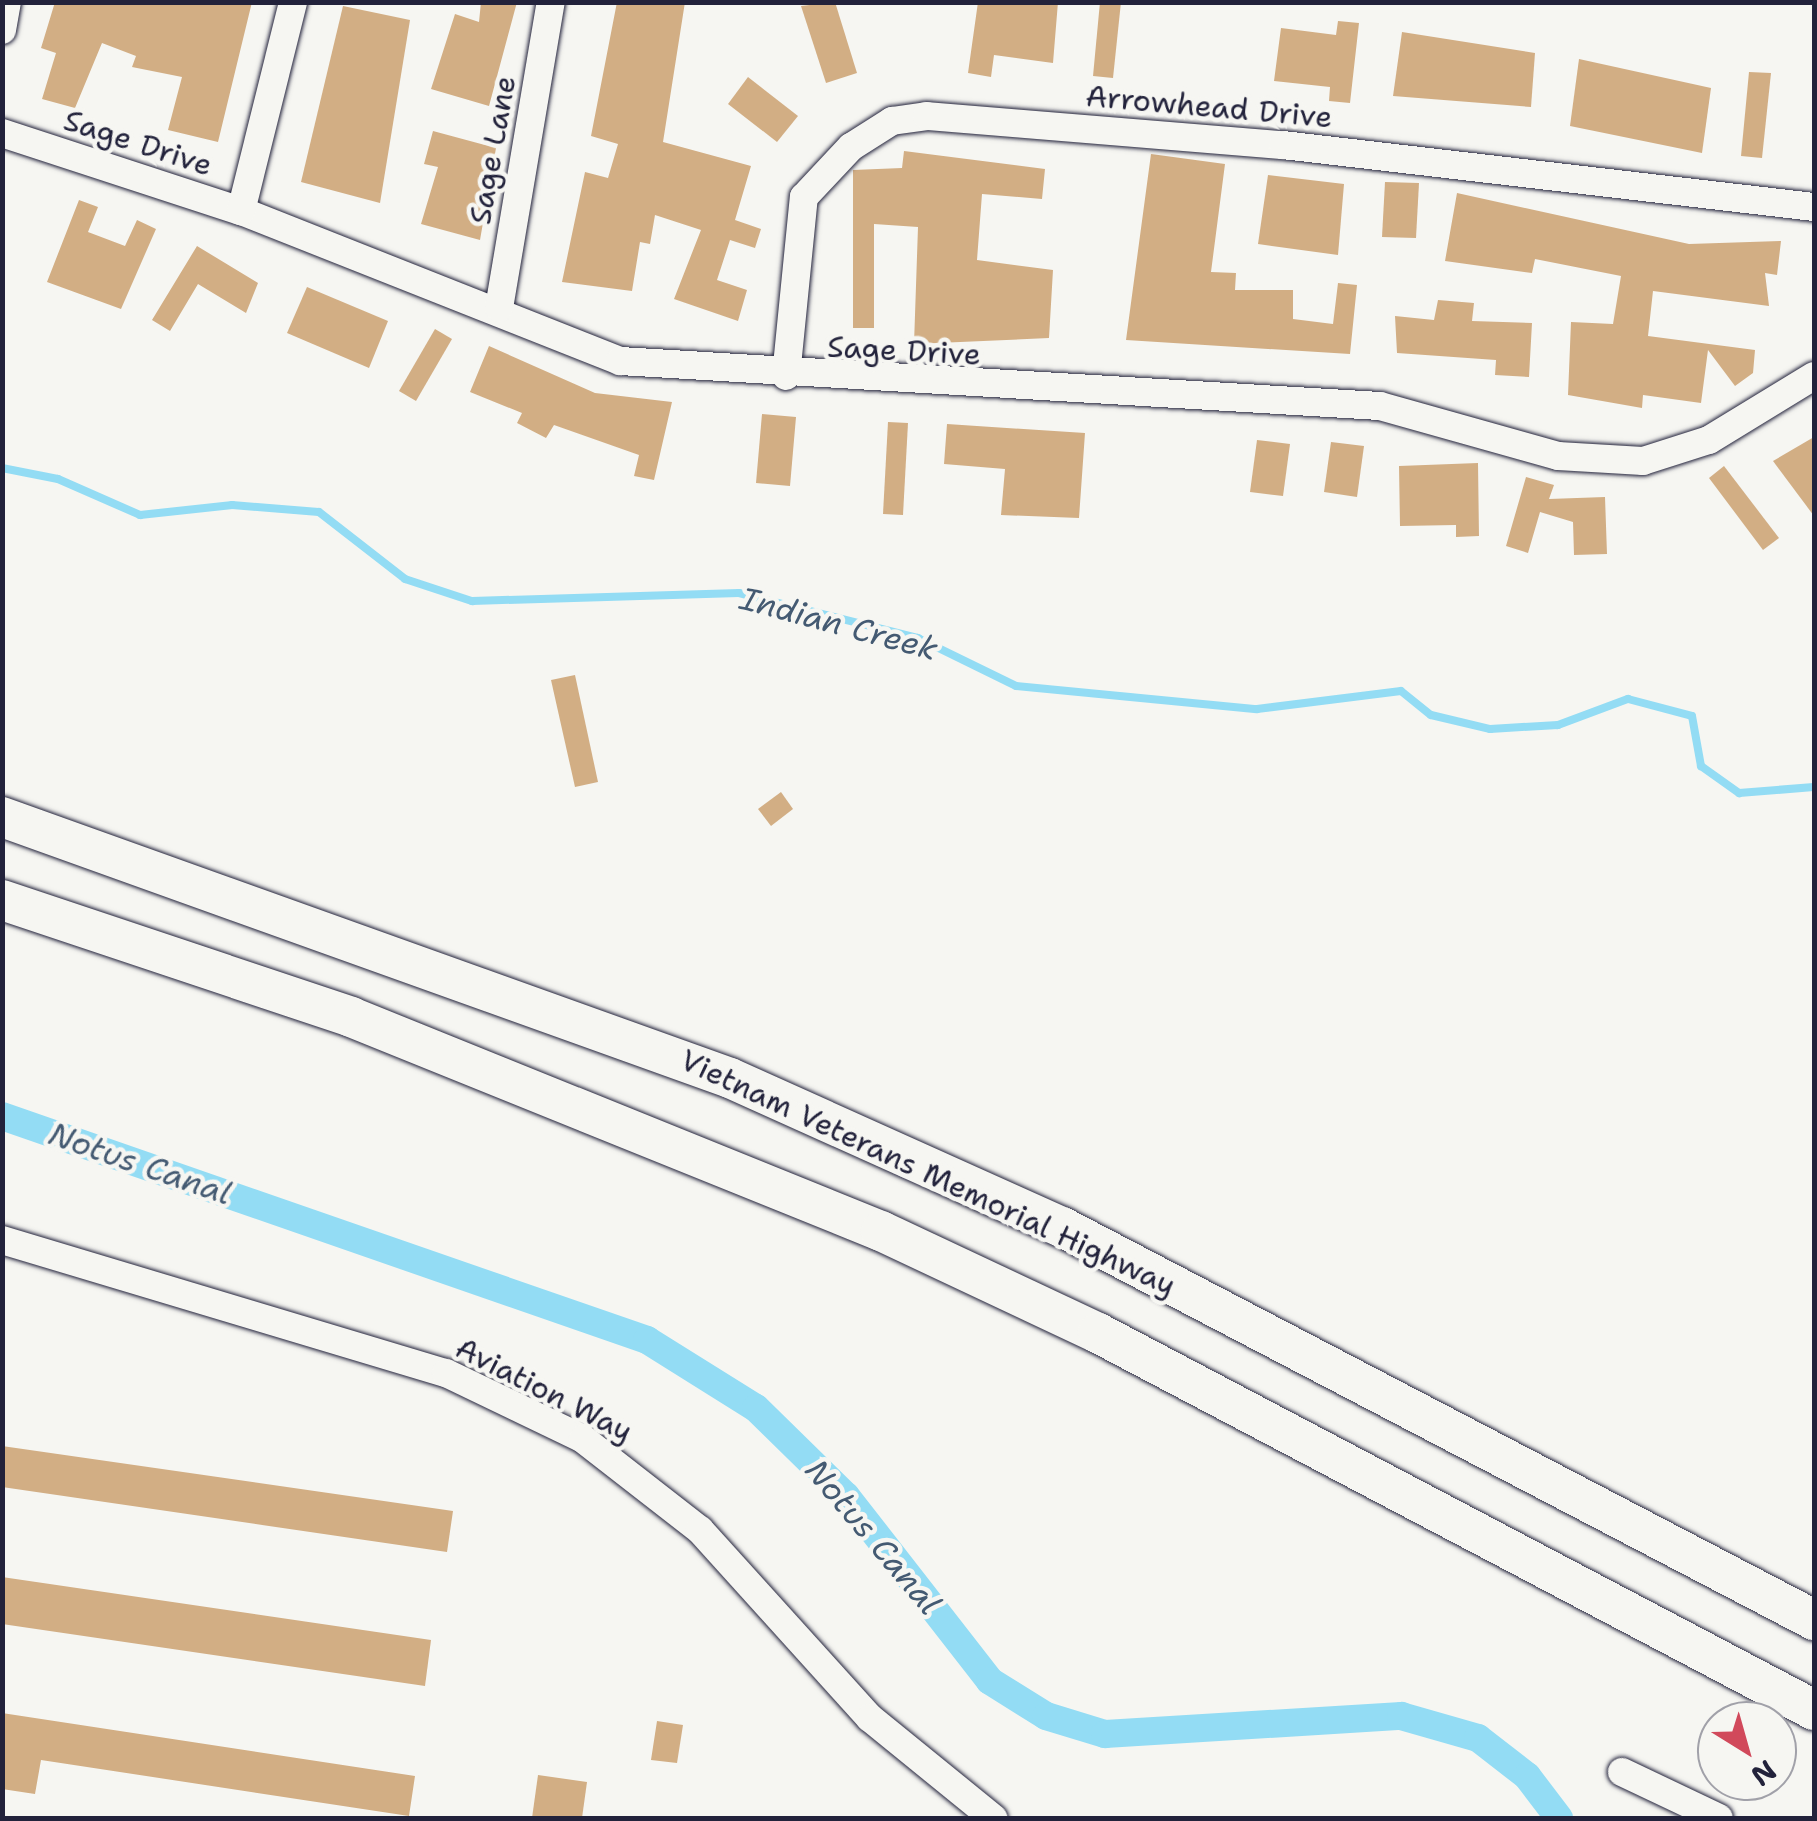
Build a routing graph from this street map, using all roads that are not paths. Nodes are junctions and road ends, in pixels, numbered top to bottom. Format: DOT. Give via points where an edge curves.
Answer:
graph roads {
  1 [pos="7,2"];
  2 [pos="293,2"];
  3 [pos="551,2"];
  4 [pos="2,30"];
  5 [pos="2,132"];
  6 [pos="1814,207"];
  7 [pos="241,211"];
  8 [pos="500,308"];
  9 [pos="786,376"];
  10 [pos="1814,378"];
  11 [pos="2,817"];
  12 [pos="2,900"];
  13 [pos="2,1240"];
  14 [pos="1814,1620"];
  15 [pos="1814,1710"];
  16 [pos="1622,1772"];
  17 [pos="992,1818"];
  18 [pos="1719,1818"];
  1 -- 4 [label="street"];
  2 -- 7 [label="street"];
  3 -- 8 [label="street, Sage Lane"];
  5 -- 7 [label="street, Sage Drive"];
  6 -- 9 [label="street, Arrowhead Drive" via="1284,144 927,116 892,121 852,146 804,197"];
  7 -- 8 [label="street, Sage Drive"];
  8 -- 9 [label="street, Sage Drive" via="620,361"];
  9 -- 10 [label="street, Sage Drive" via="1380,406 1558,456 1643,462 1709,440"];
  11 -- 14 [label="highway, Vietnam Veterans Memorial Highway" via="492,985 748,1086 1062,1227"];
  12 -- 15 [label="highway" via="351,1016 880,1232 1098,1333"];
  13 -- 17 [label="street, Aviation Way" via="446,1373 583,1439 700,1530 870,1718"];
  16 -- 18 [label="street"];
}
